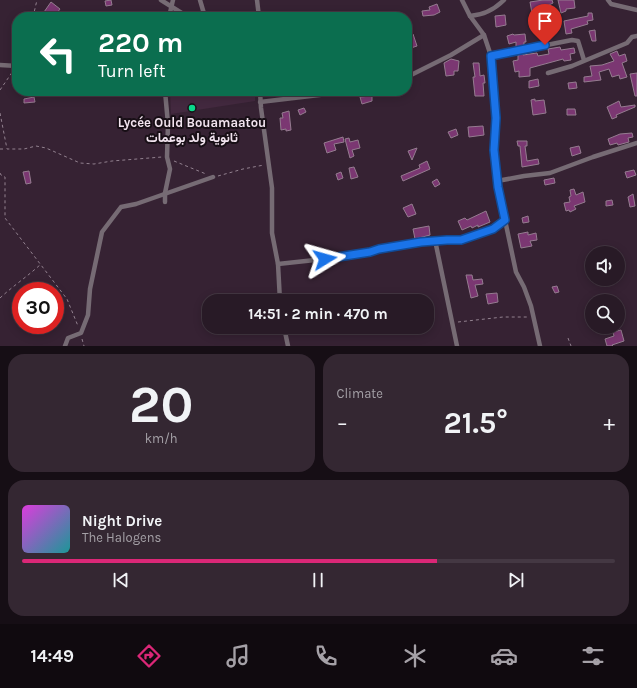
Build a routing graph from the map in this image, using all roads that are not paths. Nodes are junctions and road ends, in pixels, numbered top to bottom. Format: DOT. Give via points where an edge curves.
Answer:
graph roads {
  1 [pos="161,0"];
  2 [pos="173,0"];
  3 [pos="200,0"];
  4 [pos="257,0"];
  5 [pos="462,0"];
  6 [pos="504,0"];
  7 [pos="608,0"];
  8 [pos="172,6"];
  9 [pos="637,10"];
  10 [pos="170,12"];
  11 [pos="181,12"];
  12 [pos="203,12"];
  13 [pos="258,12"];
  14 [pos="470,16"];
  15 [pos="484,35"];
  16 [pos="637,36"];
  17 [pos="491,56"];
  18 [pos="584,60"];
  19 [pos="0,65"];
  20 [pos="12,66"];
  21 [pos="548,73"];
  22 [pos="412,74"];
  23 [pos="165,96"];
  24 [pos="260,96"];
  25 [pos="310,96"];
  26 [pos="260,102"];
  27 [pos="637,143"];
  28 [pos="213,177"];
  29 [pos="497,181"];
  30 [pos="165,193"];
  31 [pos="165,202"];
  32 [pos="505,220"];
  33 [pos="435,240"];
  34 [pos="278,264"];
  35 [pos="280,294"];
  36 [pos="285,334"];
  37 [pos="65,346"];
  38 [pos="288,346"];
  39 [pos="457,346"];
  40 [pos="540,346"];
  1 -- 8 [label="street"];
  2 -- 8 [label="street"];
  3 -- 12 [label="street"];
  4 -- 13 [label="street"];
  5 -- 14 [label="street"];
  6 -- 14 [label="street" via="486,13"];
  7 -- 9 [label="street" via="611,4"];
  8 -- 10 [label="street"];
  8 -- 11 [label="street"];
  14 -- 15 [label="street"];
  15 -- 17 [label="street"];
  15 -- 22 [label="street"];
  16 -- 18 [label="street" via="632,37 627,43"];
  17 -- 18 [label="street" via="572,40 578,41"];
  17 -- 29 [label="street" via="496,118 494,150"];
  18 -- 21 [label="street"];
  19 -- 20 [label="street"];
  23 -- 30 [label="street" via="167,157 170,170"];
  24 -- 26 [label="street"];
  25 -- 26 [label="street"];
  26 -- 34 [label="street" via="272,188 272,233"];
  27 -- 29 [label="street" via="550,173"];
  28 -- 30 [label="street"];
  29 -- 32 [label="street"];
  30 -- 31 [label="street"];
  30 -- 37 [label="street" via="121,207 102,232 90,289 88,315 81,333 68,338"];
  32 -- 33 [label="street" via="493,229 461,240"];
  32 -- 40 [label="street" via="516,272 524,287"];
  33 -- 34 [label="street" via="370,252"];
  33 -- 39 [label="street"];
  34 -- 35 [label="street"];
  36 -- 38 [label="street"];
}
